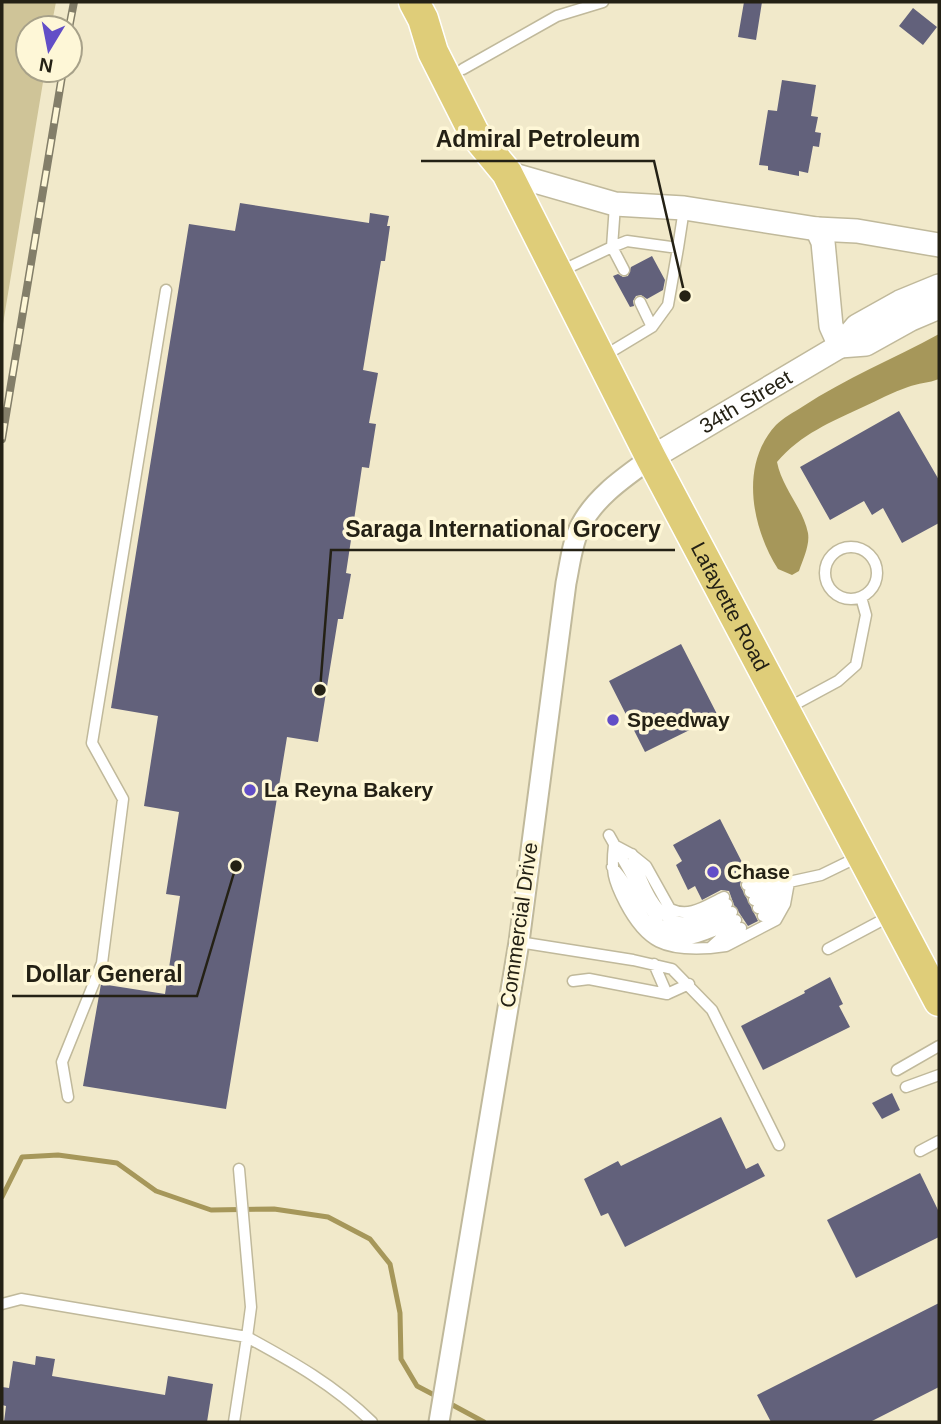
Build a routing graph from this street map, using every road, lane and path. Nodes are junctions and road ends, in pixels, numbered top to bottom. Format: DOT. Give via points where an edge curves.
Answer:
graph roads {
  1 [pos="603,2"];
  2 [pos="576,6"];
  3 [pos="418,10"];
  4 [pos="463,69"];
  5 [pos="507,173"];
  6 [pos="615,204"];
  7 [pos="684,208"];
  8 [pos="817,229"];
  9 [pos="939,245"];
  10 [pos="612,247"];
  11 [pos="678,248"];
  12 [pos="624,270"];
  13 [pos="557,272"];
  14 [pos="939,286"];
  15 [pos="166,290"];
  16 [pos="640,302"];
  17 [pos="939,307"];
  18 [pos="652,327"];
  19 [pos="840,346"];
  20 [pos="600,358"];
  21 [pos="651,458"];
  22 [pos="861,597"];
  23 [pos="785,710"];
  24 [pos="609,835"];
  25 [pos="614,845"];
  26 [pos="863,855"];
  27 [pos="612,866"];
  28 [pos="789,882"];
  29 [pos="786,899"];
  30 [pos="754,900"];
  31 [pos="732,912"];
  32 [pos="894,914"];
  33 [pos="519,942"];
  34 [pos="710,948"];
  35 [pos="828,948"];
  36 [pos="654,964"];
  37 [pos="573,981"];
  38 [pos="689,984"];
  39 [pos="667,993"];
  40 [pos="939,1001"];
  41 [pos="939,1046"];
  42 [pos="897,1070"];
  43 [pos="939,1075"];
  44 [pos="906,1087"];
  45 [pos="68,1097"];
  46 [pos="939,1141"];
  47 [pos="779,1144"];
  48 [pos="920,1151"];
  49 [pos="239,1169"];
  50 [pos="2,1304"];
  51 [pos="247,1337"];
  52 [pos="234,1422"];
  53 [pos="372,1422"];
  54 [pos="439,1422"];
  1 -- 2 [label="lane"];
  2 -- 4 [label="lane"];
  3 -- 4 [label="main road, Lafayette Road" via="437,24"];
  3 -- 5 [label="main road, Lafayette Road" via="433,52 474,133"];
  4 -- 5 [label="main road, Lafayette Road" via="495,128"];
  5 -- 6 [label="street"];
  5 -- 13 [label="main road, Lafayette Road"];
  6 -- 7 [label="street"];
  6 -- 10 [label="lane"];
  7 -- 8 [label="street"];
  7 -- 11 [label="lane"];
  8 -- 9 [label="street" via="857,230"];
  8 -- 19 [label="street" via="823,242 831,326"];
  10 -- 11 [label="lane" via="627,241"];
  10 -- 12 [label="lane"];
  10 -- 13 [label="lane"];
  11 -- 18 [label="lane" via="668,305"];
  13 -- 20 [label="main road, Lafayette Road"];
  14 -- 19 [label="street" via="857,326"];
  15 -- 45 [label="lane" via="92,744 123,799 102,963 62,1062"];
  16 -- 18 [label="lane"];
  17 -- 19 [label="street" via="866,344"];
  18 -- 20 [label="lane"];
  19 -- 21 [label="street, 34th Street"];
  20 -- 21 [label="main road, Lafayette Road"];
  21 -- 23 [label="main road, Lafayette Road"];
  21 -- 33 [label="street, Commercial Drive" via="594,505 575,542"];
  22 -- 22 [label="lane" via="873,587 875,563 864,551 842,549 827,562 827,582 838,596"];
  22 -- 23 [label="lane" via="866,615 856,664 838,681"];
  23 -- 26 [label="main road, Lafayette Road"];
  24 -- 25 [label="lane"];
  25 -- 27 [label="lane"];
  25 -- 31 [label="lane" via="646,866 670,909 682,914"];
  25 -- 31 [label="lane" via="659,924 676,931 695,930"];
  26 -- 28 [label="lane" via="821,875"];
  26 -- 32 [label="main road, Lafayette Road"];
  27 -- 31 [label="lane" via="646,922 662,935 696,939"];
  27 -- 34 [label="lane" via="613,880 644,933 672,947"];
  28 -- 29 [label="lane"];
  28 -- 30 [label="lane"];
  28 -- 30 [label="lane" via="772,880"];
  29 -- 30 [label="lane"];
  29 -- 34 [label="lane" via="776,920 726,946"];
  31 -- 34 [label="lane" via="722,937"];
  32 -- 35 [label="lane"];
  32 -- 40 [label="main road, Lafayette Road"];
  33 -- 36 [label="lane"];
  33 -- 54 [label="street, Commercial Drive"];
  36 -- 38 [label="lane" via="672,968"];
  36 -- 39 [label="lane"];
  37 -- 39 [label="lane" via="589,979"];
  38 -- 39 [label="lane"];
  38 -- 47 [label="lane" via="712,1010"];
  41 -- 42 [label="lane"];
  43 -- 44 [label="lane"];
  46 -- 48 [label="lane"];
  49 -- 51 [label="lane" via="251,1307"];
  50 -- 51 [label="lane" via="21,1299"];
  51 -- 52 [label="lane"];
  51 -- 53 [label="lane" via="348,1398"];
}
